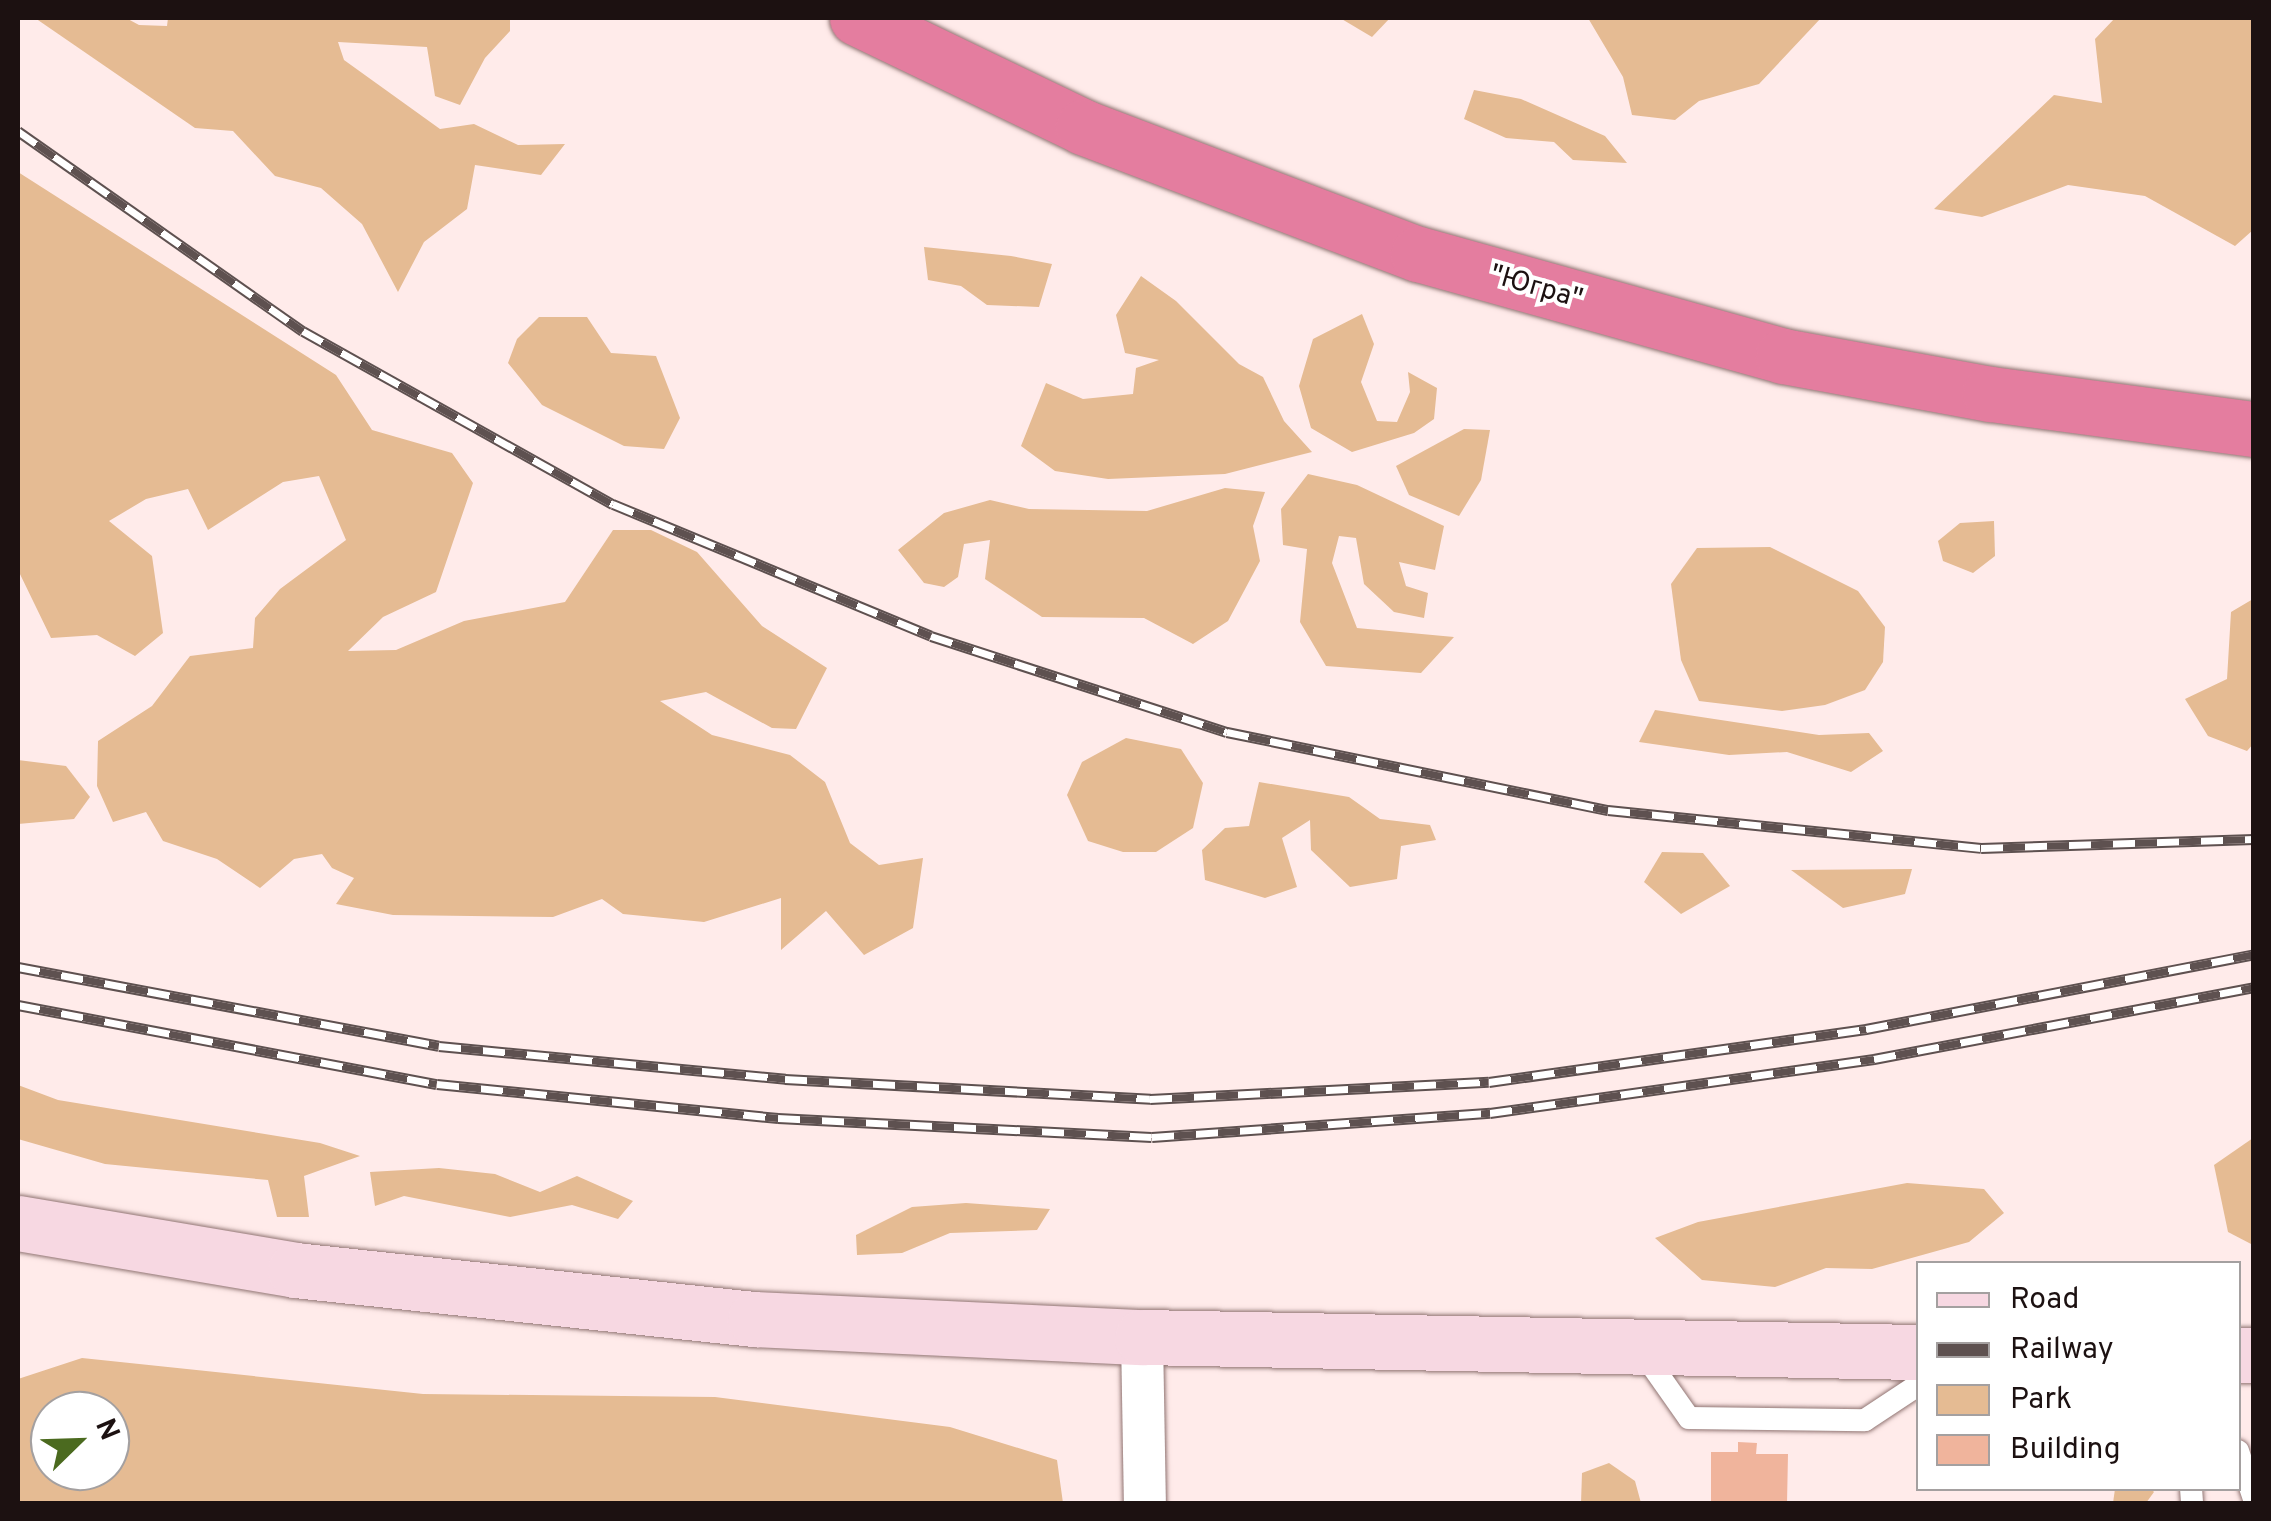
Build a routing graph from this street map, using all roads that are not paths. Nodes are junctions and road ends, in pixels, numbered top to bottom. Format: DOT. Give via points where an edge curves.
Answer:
graph roads {
  1 [pos="857,18"];
  2 [pos="2254,429"];
  3 [pos="18,1223"];
  4 [pos="1142,1337"];
  5 [pos="1639,1347"];
  6 [pos="1916,1352"];
  7 [pos="1916,1386"];
  8 [pos="2241,1460"];
  9 [pos="2254,1499"];
  10 [pos="1144,1504"];
  1 -- 2 [label="highway, \"Югра\"" via="1083,128 1436,259 1783,356 2029,400"];
  3 -- 4 [label="main road" via="295,1270 589,1306 944,1331"];
  4 -- 5 [label="main road"];
  4 -- 10 [label="street"];
  5 -- 6 [label="main road"];
  5 -- 7 [label="lane" via="1689,1418 1865,1420"];
  8 -- 9 [label="lane"];
}
